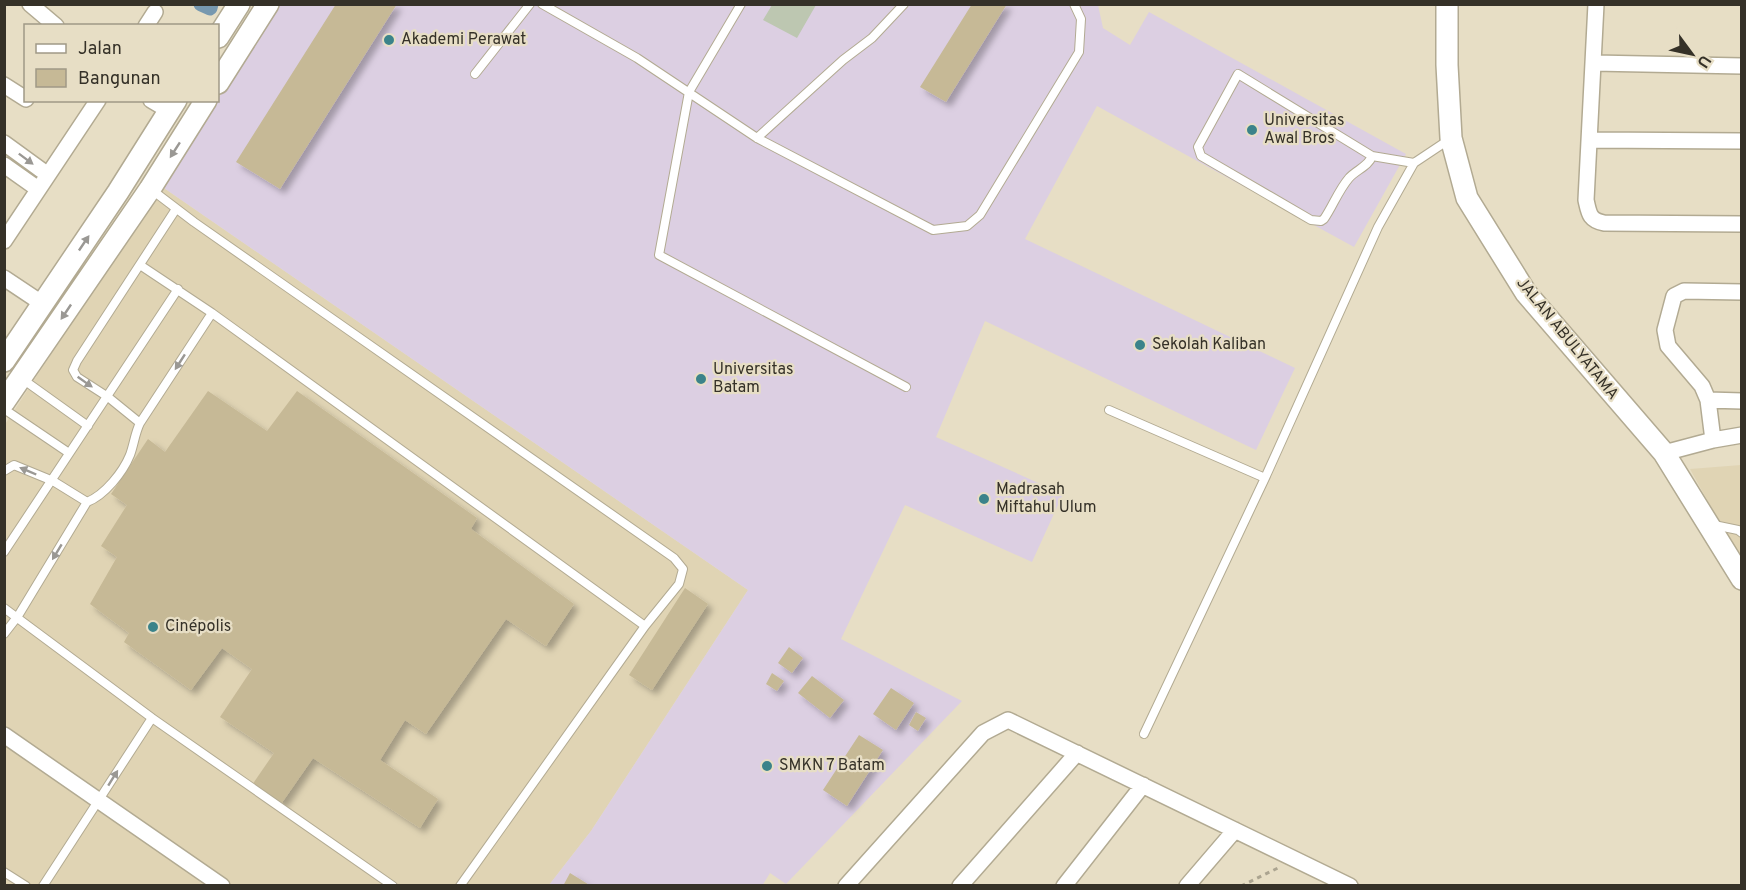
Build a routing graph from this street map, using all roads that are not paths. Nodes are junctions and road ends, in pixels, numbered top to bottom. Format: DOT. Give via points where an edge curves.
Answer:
graph roads {
  1 [pos="30,4"];
  2 [pos="239,4"];
  3 [pos="268,4"];
  4 [pos="530,4"];
  5 [pos="542,4"];
  6 [pos="741,4"];
  7 [pos="904,4"];
  8 [pos="1074,4"];
  9 [pos="1448,4"];
  10 [pos="1596,4"];
  11 [pos="155,12"];
  12 [pos="54,24"];
  13 [pos="147,24"];
  14 [pos="219,35"];
  15 [pos="226,51"];
  16 [pos="1594,63"];
  17 [pos="1742,66"];
  18 [pos="475,74"];
  19 [pos="219,79"];
  20 [pos="4,85"];
  21 [pos="689,92"];
  22 [pos="24,98"];
  23 [pos="97,102"];
  24 [pos="205,102"];
  25 [pos="165,104"];
  26 [pos="757,138"];
  27 [pos="1451,138"];
  28 [pos="1590,140"];
  29 [pos="1742,141"];
  30 [pos="4,143"];
  31 [pos="1372,156"];
  32 [pos="1414,164"];
  33 [pos="4,165"];
  34 [pos="48,175"];
  35 [pos="38,189"];
  36 [pos="150,189"];
  37 [pos="176,209"];
  38 [pos="1742,224"];
  39 [pos="4,241"];
  40 [pos="140,265"];
  41 [pos="4,278"];
  42 [pos="178,289"];
  43 [pos="1742,292"];
  44 [pos="43,304"];
  45 [pos="212,313"];
  46 [pos="4,361"];
  47 [pos="21,378"];
  48 [pos="906,387"];
  49 [pos="108,397"];
  50 [pos="1708,400"];
  51 [pos="1742,401"];
  52 [pos="4,402"];
  53 [pos="4,409"];
  54 [pos="1109,411"];
  55 [pos="140,423"];
  56 [pos="88,426"];
  57 [pos="1742,435"];
  58 [pos="1713,440"];
  59 [pos="69,453"];
  60 [pos="1664,453"];
  61 [pos="4,471"];
  62 [pos="1265,478"];
  63 [pos="53,481"];
  64 [pos="87,502"];
  65 [pos="1710,524"];
  66 [pos="1742,534"];
  67 [pos="4,552"];
  68 [pos="1742,579"];
  69 [pos="4,608"];
  70 [pos="18,616"];
  71 [pos="645,626"];
  72 [pos="4,634"];
  73 [pos="152,718"];
  74 [pos="1144,734"];
  75 [pos="4,735"];
  76 [pos="1077,753"];
  77 [pos="1143,785"];
  78 [pos="99,800"];
  79 [pos="1235,830"];
  80 [pos="4,872"];
  81 [pos="26,885"];
  82 [pos="43,885"];
  83 [pos="222,885"];
  84 [pos="393,885"];
  85 [pos="460,885"];
  86 [pos="846,885"];
  87 [pos="960,885"];
  88 [pos="1064,885"];
  89 [pos="1187,885"];
  90 [pos="1350,885"];
  1 -- 12 [label="street"];
  2 -- 14 [label="main road"];
  3 -- 15 [label="main road"];
  4 -- 18 [label="lane"];
  5 -- 21 [label="lane"];
  6 -- 21 [label="lane"];
  7 -- 26 [label="lane" via="872,38"];
  8 -- 26 [label="lane" via="1081,19 1078,52 980,215 968,226 933,230"];
  9 -- 27 [label="main road, JALAN ABULYATAMA"];
  10 -- 16 [label="street"];
  11 -- 13 [label="street"];
  15 -- 19 [label="main road"];
  16 -- 17 [label="street"];
  16 -- 28 [label="street"];
  20 -- 22 [label="street"];
  21 -- 26 [label="lane"];
  21 -- 48 [label="lane" via="659,255"];
  23 -- 34 [label="street"];
  24 -- 36 [label="main road, one-way"];
  44 -- 25 [label="main road, one-way" via="118,192"];
  27 -- 32 [label="lane"];
  27 -- 60 [label="main road, JALAN ABULYATAMA" via="1467,198 1526,293"];
  28 -- 29 [label="street"];
  28 -- 38 [label="street" via="1587,200 1589,216 1594,220"];
  30 -- 34 [label="street, one-way"];
  31 -- 31 [label="lane" via="1367,165 1349,178 1324,219 1317,221 1201,156 1198,150 1238,74"];
  31 -- 32 [label="lane"];
  32 -- 62 [label="lane" via="1378,227"];
  33 -- 35 [label="street"];
  34 -- 35 [label="street"];
  35 -- 39 [label="street"];
  36 -- 37 [label="lane"];
  36 -- 47 [label="main road, one-way"];
  37 -- 40 [label="lane"];
  37 -- 71 [label="lane" via="674,558 683,569 680,584"];
  40 -- 42 [label="lane"];
  40 -- 49 [label="lane, one-way" via="73,370 77,377"];
  41 -- 44 [label="street"];
  42 -- 45 [label="lane"];
  42 -- 49 [label="lane"];
  43 -- 50 [label="street" via="1684,291 1671,301 1665,330 1668,346 1702,386"];
  44 -- 46 [label="main road"];
  45 -- 55 [label="lane, one-way"];
  45 -- 71 [label="lane"];
  47 -- 52 [label="main road"];
  47 -- 56 [label="lane"];
  49 -- 55 [label="lane"];
  49 -- 56 [label="lane"];
  50 -- 51 [label="street"];
  50 -- 58 [label="street"];
  53 -- 59 [label="lane"];
  54 -- 62 [label="lane"];
  55 -- 64 [label="lane" via="122,470"];
  56 -- 59 [label="lane"];
  57 -- 58 [label="street"];
  58 -- 60 [label="street"];
  59 -- 63 [label="lane"];
  60 -- 65 [label="main road, JALAN ABULYATAMA"];
  63 -- 61 [label="lane, one-way" via="14,465"];
  62 -- 74 [label="lane"];
  63 -- 64 [label="lane"];
  63 -- 67 [label="lane"];
  64 -- 70 [label="lane, one-way"];
  65 -- 66 [label="lane"];
  65 -- 68 [label="main road, JALAN ABULYATAMA"];
  69 -- 70 [label="lane"];
  70 -- 72 [label="lane"];
  70 -- 73 [label="lane"];
  71 -- 85 [label="lane"];
  78 -- 73 [label="lane, one-way"];
  73 -- 84 [label="lane"];
  75 -- 78 [label="street"];
  76 -- 77 [label="street"];
  76 -- 86 [label="street" via="1008,720 983,732"];
  76 -- 87 [label="street"];
  77 -- 79 [label="street"];
  77 -- 88 [label="street"];
  78 -- 82 [label="lane"];
  78 -- 83 [label="street"];
  79 -- 89 [label="street"];
  79 -- 90 [label="street"];
  80 -- 81 [label="lane"];
}
